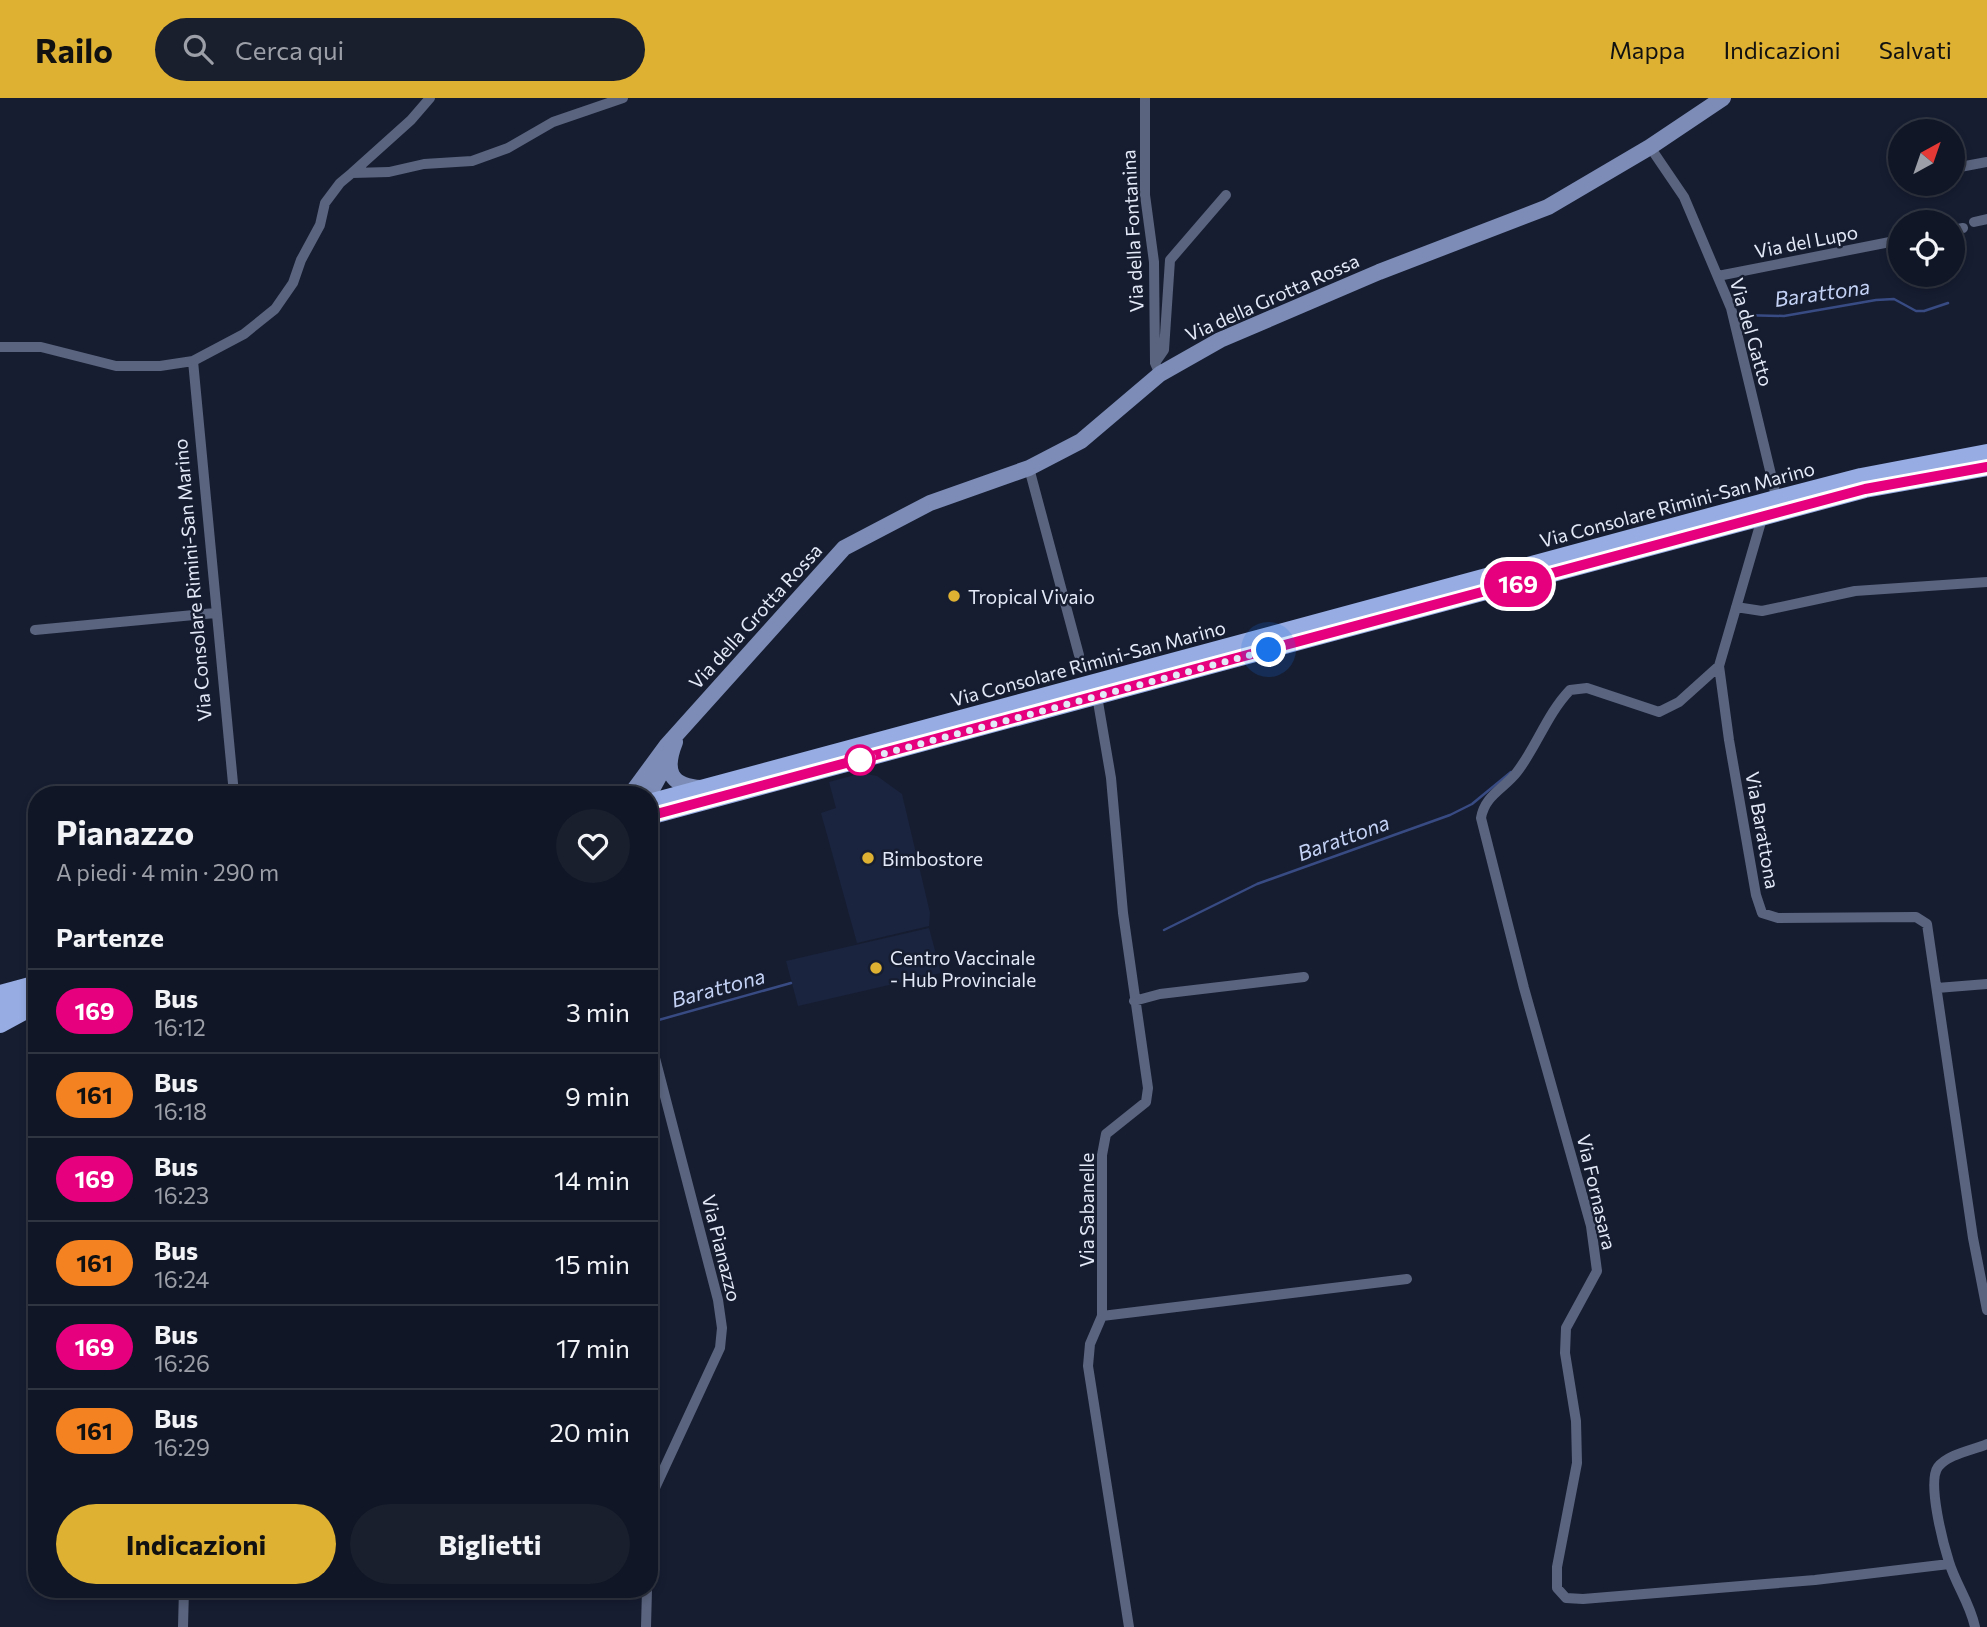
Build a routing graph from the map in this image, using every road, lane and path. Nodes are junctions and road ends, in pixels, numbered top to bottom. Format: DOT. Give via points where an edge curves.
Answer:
graph roads {
  1 [pos="430,98"];
  2 [pos="623,98"];
  3 [pos="1145,98"];
  4 [pos="1723,98"];
  5 [pos="1650,147"];
  6 [pos="1987,162"];
  7 [pos="1965,166"];
  8 [pos="352,173"];
  9 [pos="1226,195"];
  10 [pos="1987,219"];
  11 [pos="1974,222"];
  12 [pos="1888,242"];
  13 [pos="1718,276"];
  14 [pos="0,347"];
  15 [pos="193,361"];
  16 [pos="1157,368"];
  17 [pos="1987,453"];
  18 [pos="1987,467"];
  19 [pos="1029,468"];
  20 [pos="1776,499"];
  21 [pos="1761,518"];
  22 [pos="1987,582"];
  23 [pos="1736,607"];
  24 [pos="215,613"];
  25 [pos="35,630"];
  26 [pos="1079,655"];
  27 [pos="1720,666"];
  28 [pos="1097,696"];
  29 [pos="679,734"];
  30 [pos="669,758"];
  31 [pos="233,786"];
  32 [pos="636,786"];
  33 [pos="654,786"];
  34 [pos="702,789"];
  35 [pos="658,801"];
  36 [pos="658,814"];
  37 [pos="1304,977"];
  38 [pos="1987,984"];
  39 [pos="1937,988"];
  40 [pos="28,989"];
  41 [pos="28,993"];
  42 [pos="0,994"];
  43 [pos="1135,1001"];
  44 [pos="28,1009"];
  45 [pos="0,1010"];
  46 [pos="0,1024"];
  47 [pos="658,1070"];
  48 [pos="1407,1279"];
  49 [pos="1987,1310"];
  50 [pos="1102,1316"];
  51 [pos="1987,1444"];
  52 [pos="658,1482"];
  53 [pos="1949,1564"];
  54 [pos="184,1598"];
  55 [pos="647,1598"];
  56 [pos="183,1627"];
  57 [pos="646,1627"];
  58 [pos="1129,1627"];
  59 [pos="1975,1627"];
  1 -- 8 [label="street"];
  2 -- 8 [label="street" via="552,122 508,148 472,161"];
  3 -- 16 [label="street, Via della Fontanina" via="1145,195 1154,262"];
  4 -- 5 [label="street, Via della Grotta Rossa"];
  5 -- 13 [label="street, Via del Gatto" via="1684,197"];
  5 -- 16 [label="street, Via della Grotta Rossa" via="1548,207 1260,321"];
  6 -- 7 [label="street"];
  8 -- 15 [label="street" via="325,203 320,225 293,283 275,309 244,334"];
  9 -- 16 [label="street, Via della Fontanina" via="1170,260 1164,350"];
  10 -- 11 [label="street"];
  12 -- 13 [label="street, Via del Lupo"];
  13 -- 20 [label="street, Via del Gatto" via="1738,335"];
  14 -- 15 [label="street" via="41,347 116,366"];
  15 -- 24 [label="street, Via Consolare Rimini-San Marino"];
  16 -- 19 [label="street, Via della Grotta Rossa" via="1081,442"];
  17 -- 20 [label="main road, Via Consolare Rimini-San Marino"];
  18 -- 21 [label="main road, Via Consolare Rimini-San Marino" via="1865,489"];
  19 -- 26 [label="street, Via Consolare Rimini-San Marino"];
  19 -- 29 [label="street, Via della Grotta Rossa" via="929,503 844,548"];
  20 -- 21 [label="street"];
  20 -- 34 [label="main road, Via Consolare Rimini-San Marino"];
  21 -- 23 [label="street, Via Barattona"];
  21 -- 28 [label="main road, Via Consolare Rimini-San Marino"];
  22 -- 23 [label="street" via="1855,591 1762,611"];
  23 -- 27 [label="street, Via Barattona"];
  24 -- 25 [label="street"];
  24 -- 31 [label="street, Via Consolare Rimini-San Marino"];
  27 -- 39 [label="street, Via Barattona" via="1762,913 1778,918 1916,916 1927,924"];
  27 -- 53 [label="street, Via Fornasara" via="1679,702 1659,712 1587,688 1570,690 1557,703 1516,773 1483,806 1481,818 1524,988 1591,1226 1597,1271 1566,1328 1564,1353 1576,1421 1577,1463 1557,1588 1566,1598 1583,1598 1815,1580"];
  28 -- 36 [label="main road, Via Consolare Rimini-San Marino"];
  28 -- 43 [label="street, Via Sabanelle" via="1111,778"];
  29 -- 30 [label="street, Via della Grotta Rossa"];
  29 -- 32 [label="street, Via della Grotta Rossa"];
  30 -- 33 [label="street, Via della Grotta Rossa"];
  30 -- 34 [label="street" via="672,777 681,785"];
  34 -- 35 [label="main road, Via Consolare Rimini-San Marino"];
  37 -- 43 [label="street"];
  38 -- 39 [label="street"];
  39 -- 49 [label="street, Via Barattona"];
  40 -- 42 [label="main road"];
  41 -- 45 [label="main road"];
  43 -- 50 [label="street, Via Sabanelle" via="1148,1088 1146,1102 1106,1134 1102,1155"];
  44 -- 46 [label="main road"];
  47 -- 52 [label="street, Via Pianazzo" via="722,1328 716,1358"];
  48 -- 50 [label="street"];
  50 -- 58 [label="street, Via Sabanelle" via="1090,1344 1088,1366"];
  51 -- 53 [label="street" via="1938,1467 1932,1485"];
  53 -- 59 [label="street" via="1970,1605"];
  54 -- 56 [label="street"];
  55 -- 57 [label="street"];
}
